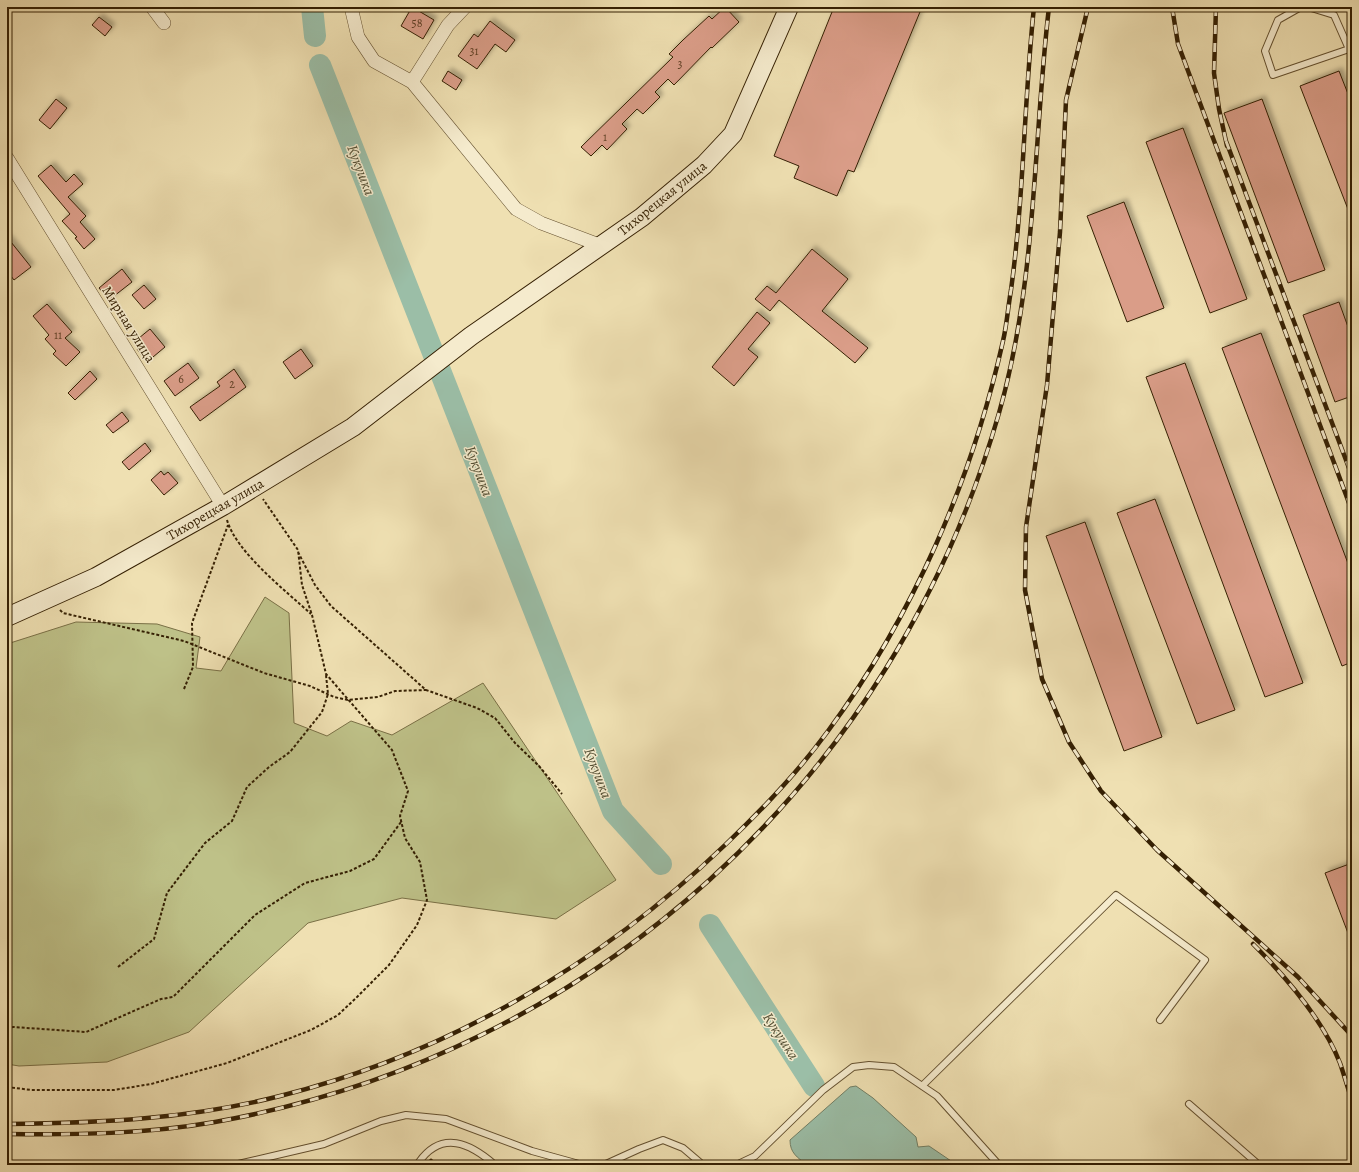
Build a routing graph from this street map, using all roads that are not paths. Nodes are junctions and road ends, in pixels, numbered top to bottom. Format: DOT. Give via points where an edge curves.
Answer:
graph roads {
  1 [pos="152,7"];
  2 [pos="351,7"];
  3 [pos="465,7"];
  4 [pos="789,7"];
  5 [pos="1301,7"];
  6 [pos="1308,7"];
  7 [pos="164,23"];
  8 [pos="1351,49"];
  9 [pos="412,82"];
  10 [pos="7,158"];
  11 [pos="602,246"];
  12 [pos="223,506"];
  13 [pos="7,617"];
  14 [pos="1160,1020"];
  15 [pos="922,1086"];
  16 [pos="1189,1104"];
  17 [pos="234,1165"];
  18 [pos="419,1165"];
  19 [pos="495,1165"];
  20 [pos="703,1165"];
  21 [pos="736,1165"];
  22 [pos="1000,1165"];
  23 [pos="1259,1165"];
  1 -- 7 [label="street"];
  2 -- 9 [label="street" via="358,37 374,61"];
  3 -- 9 [label="street" via="448,25"];
  4 -- 11 [label="street, Тихорецкая улица" via="733,134 704,165 642,217"];
  5 -- 8 [label="lane" via="1278,20 1265,51 1273,75"];
  6 -- 8 [label="lane" via="1334,15"];
  9 -- 11 [label="street" via="516,209 541,224"];
  10 -- 12 [label="street, Мирная улица"];
  11 -- 12 [label="street, Тихорецкая улица" via="472,336 353,427"];
  12 -- 13 [label="street, Тихорецкая улица" via="96,577"];
  14 -- 15 [label="lane" via="1205,960 1116,895"];
  15 -- 21 [label="lane" via="894,1067 853,1067 823,1090 755,1156"];
  15 -- 22 [label="lane" via="937,1096"];
  16 -- 23 [label="lane"];
  17 -- 20 [label="lane" via="324,1144 381,1121 406,1115 446,1119 532,1151 579,1164 606,1164 663,1140 683,1148"];
  18 -- 19 [label="lane" via="434,1146 456,1142 483,1155"];
}
